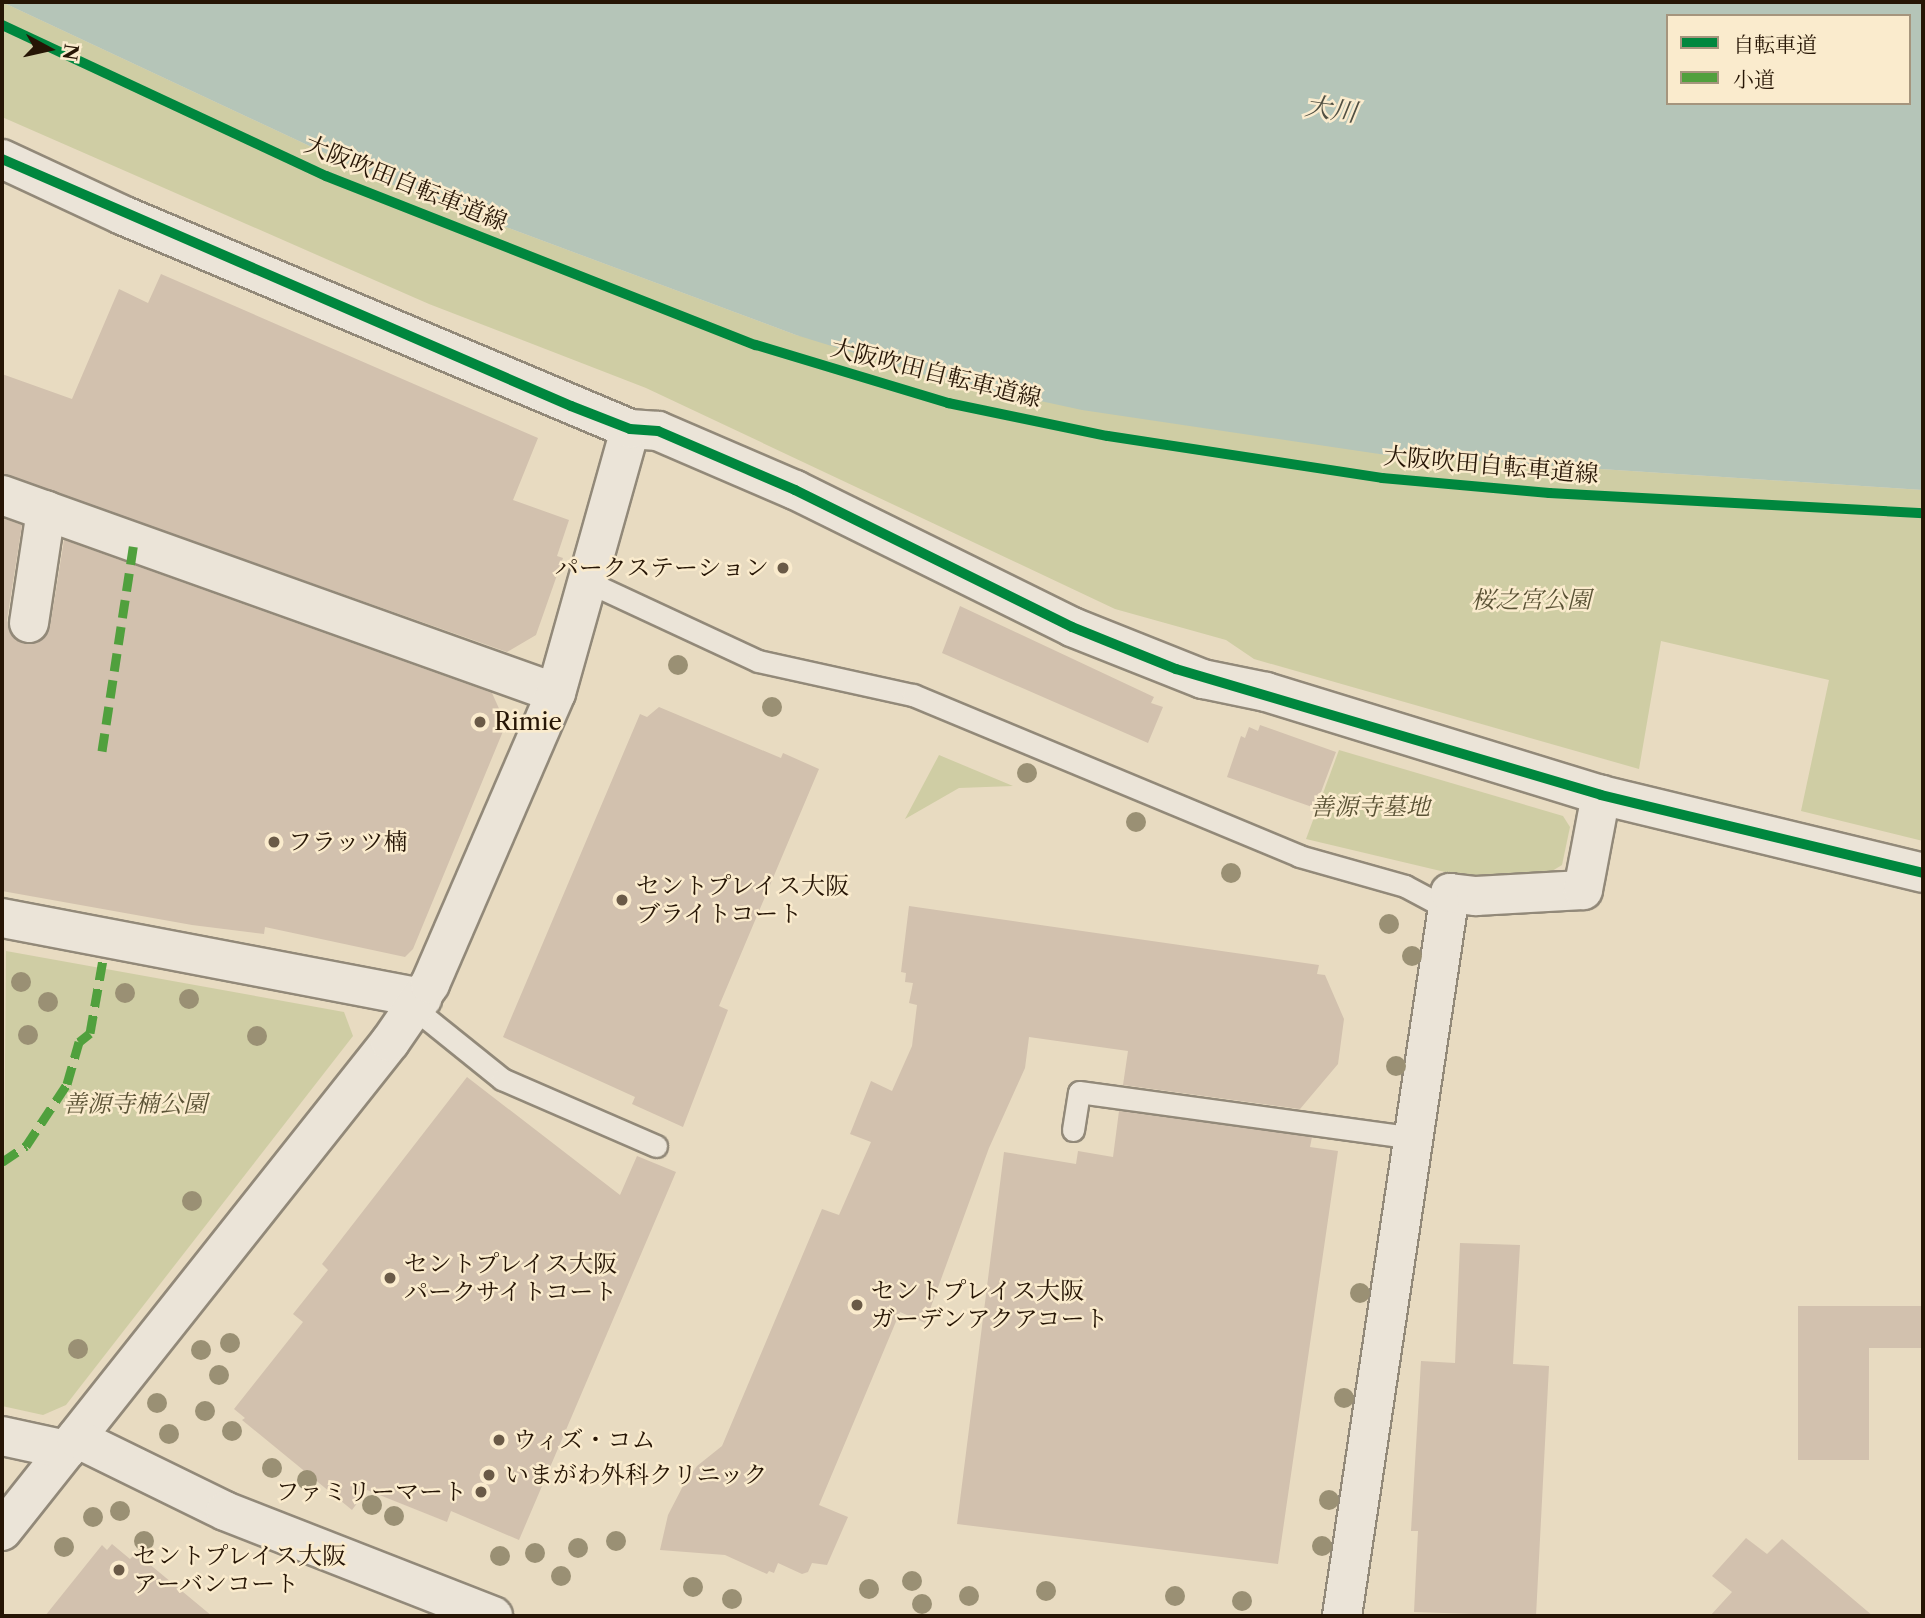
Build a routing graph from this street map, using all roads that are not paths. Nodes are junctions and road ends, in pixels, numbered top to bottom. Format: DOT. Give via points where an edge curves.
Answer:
graph roads {
  1 [pos="2,159"];
  2 [pos="630,429"];
  3 [pos="2,495"];
  4 [pos="46,510"];
  5 [pos="587,582"];
  6 [pos="29,623"];
  7 [pos="556,693"];
  8 [pos="1601,795"];
  9 [pos="1923,873"];
  10 [pos="1448,909"];
  11 [pos="2,918"];
  12 [pos="418,1004"];
  13 [pos="1073,1130"];
  14 [pos="1413,1138"];
  15 [pos="656,1146"];
  16 [pos="2,1436"];
  17 [pos="71,1444"];
  18 [pos="2,1531"];
  19 [pos="493,1616"];
  20 [pos="1342,1616"];
  1 -- 2 [label="street" via="122,215"];
  2 -- 5 [label="street"];
  2 -- 8 [label="street" via="658,430 795,489 1072,627 1189,674 1266,692"];
  3 -- 4 [label="street"];
  4 -- 6 [label="street"];
  4 -- 7 [label="street"];
  5 -- 7 [label="street"];
  5 -- 10 [label="lane" via="758,661 913,695 1299,856 1405,886"];
  7 -- 12 [label="street"];
  8 -- 9 [label="street"];
  8 -- 10 [label="street" via="1583,890 1450,893"];
  10 -- 14 [label="street"];
  11 -- 12 [label="street"];
  12 -- 15 [label="lane" via="502,1079"];
  12 -- 17 [label="street"];
  13 -- 14 [label="lane" via="1079,1092"];
  14 -- 20 [label="street"];
  16 -- 17 [label="street"];
  17 -- 18 [label="street"];
  17 -- 19 [label="street" via="225,1511"];
}
